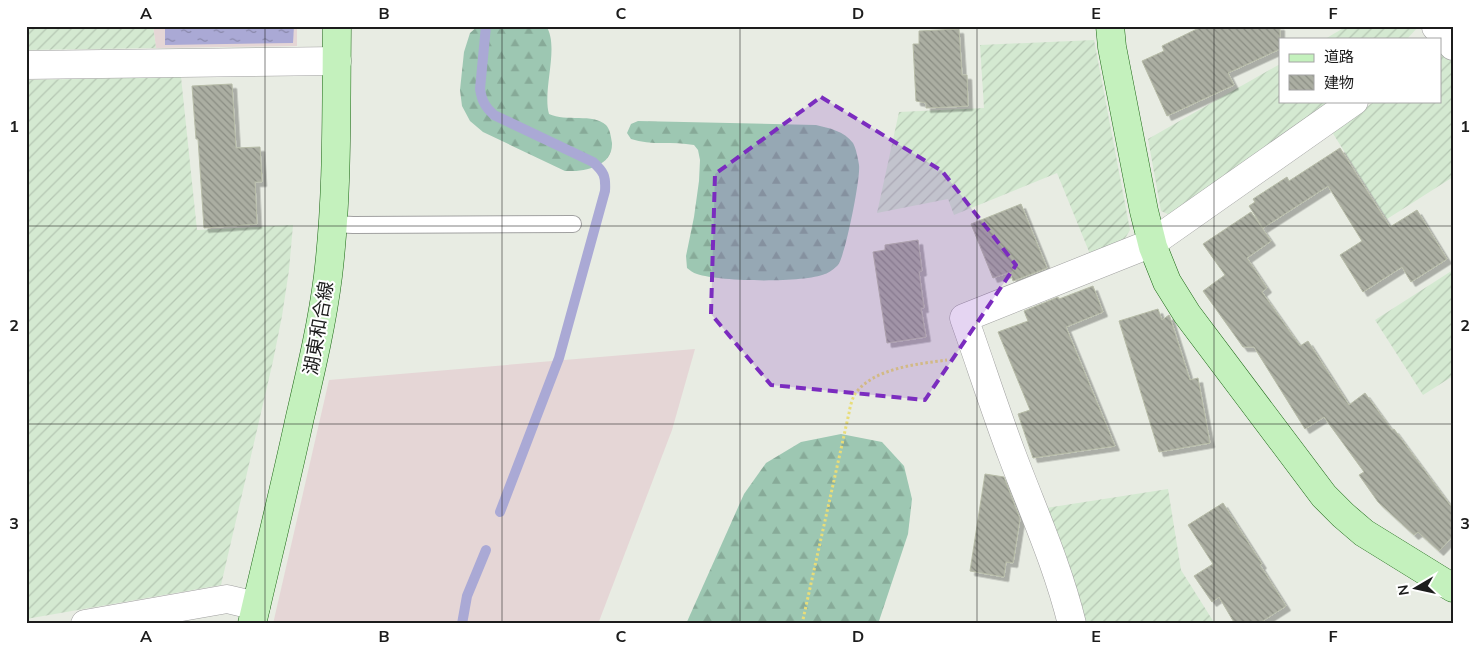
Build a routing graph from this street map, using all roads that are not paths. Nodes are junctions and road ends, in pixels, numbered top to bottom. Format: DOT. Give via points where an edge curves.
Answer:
graph roads {
  1 [pos="338,26"];
  2 [pos="1110,26"];
  3 [pos="337,62"];
  4 [pos="26,65"];
  5 [pos="1353,102"];
  6 [pos="333,224"];
  7 [pos="573,224"];
  8 [pos="1152,242"];
  9 [pos="1453,588"];
  10 [pos="254,615"];
  11 [pos="85,624"];
  12 [pos="1072,624"];
  1 -- 3 [label="street, 湖東和合線"];
  2 -- 8 [label="street"];
  3 -- 4 [label="street"];
  3 -- 6 [label="street, 湖東和合線"];
  5 -- 8 [label="street"];
  6 -- 7 [label="lane"];
  6 -- 10 [label="street, 湖東和合線" via="321,322"];
  8 -- 9 [label="street" via="1167,282 1187,314 1324,496 1364,533"];
  8 -- 12 [label="street" via="964,318 1066,598"];
  10 -- 11 [label="street" via="227,599"];
}
